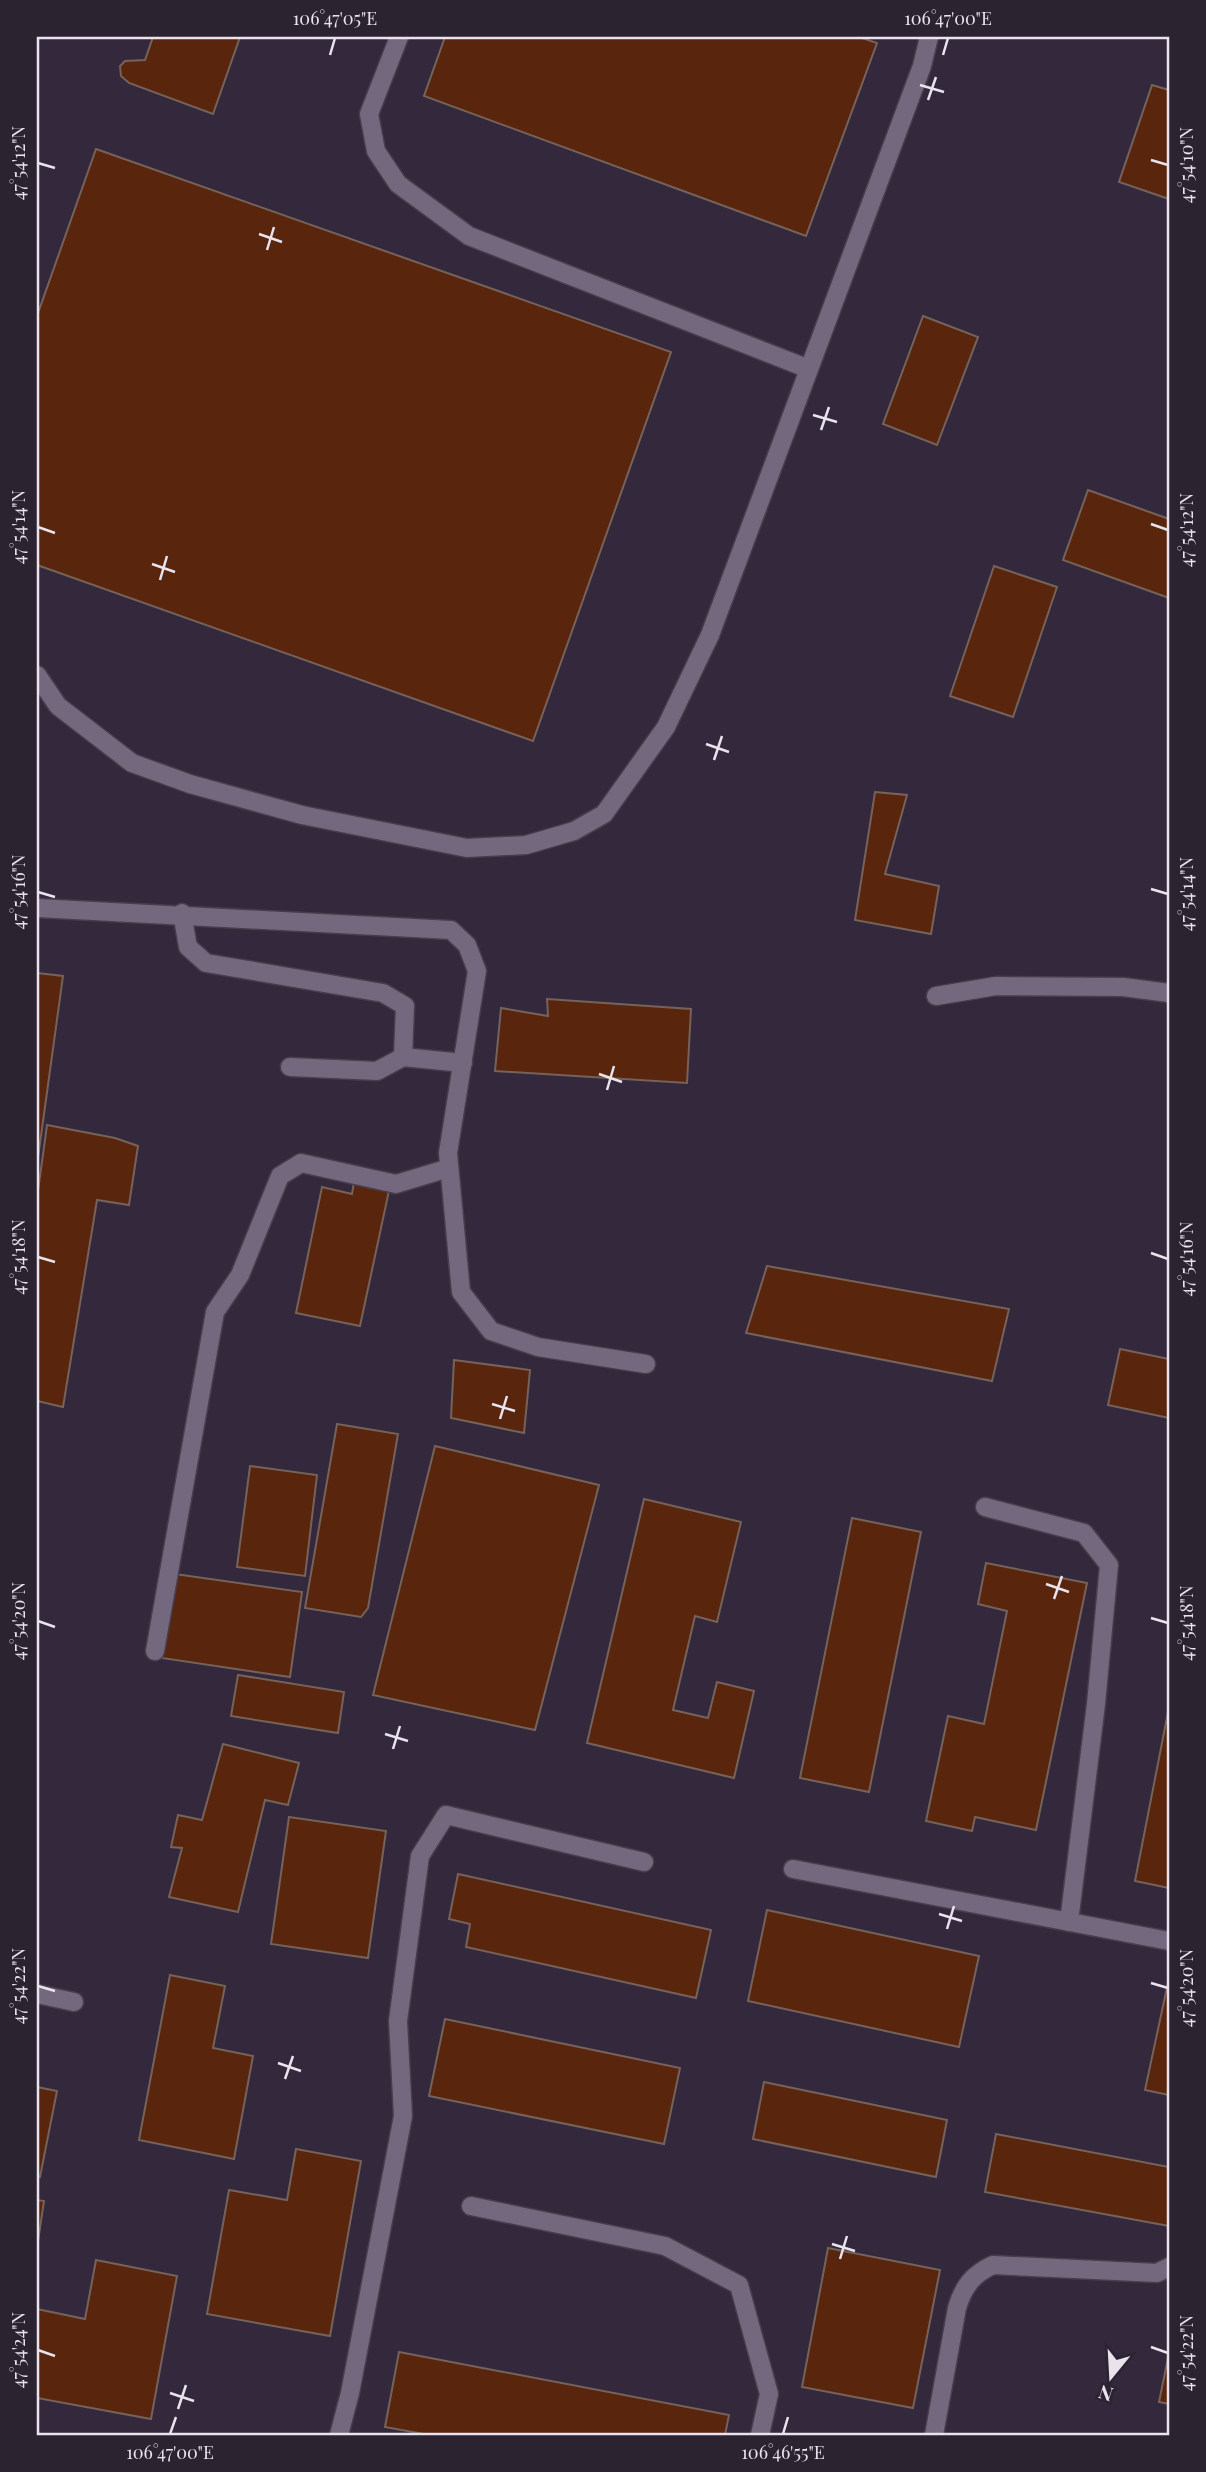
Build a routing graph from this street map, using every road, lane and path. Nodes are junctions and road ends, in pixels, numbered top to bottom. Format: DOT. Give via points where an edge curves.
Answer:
graph roads {
  1 [pos="398,37"];
  2 [pos="929,37"];
  3 [pos="809,369"];
  4 [pos="37,675"];
  5 [pos="37,908"];
  6 [pos="182,914"];
  7 [pos="1169,993"];
  8 [pos="936,996"];
  9 [pos="403,1057"];
  10 [pos="463,1063"];
  11 [pos="290,1067"];
  12 [pos="449,1168"];
  13 [pos="646,1364"];
  14 [pos="985,1507"];
  15 [pos="155,1651"];
  16 [pos="644,1862"];
  17 [pos="793,1869"];
  18 [pos="1069,1922"];
  19 [pos="1169,1941"];
  20 [pos="37,1994"];
  21 [pos="74,2002"];
  22 [pos="471,2206"];
  23 [pos="1169,2267"];
  24 [pos="339,2435"];
  25 [pos="760,2435"];
  26 [pos="934,2435"];
  1 -- 3 [label="lane" via="369,114 376,151 398,184 469,236"];
  2 -- 3 [label="lane"];
  3 -- 4 [label="lane" via="710,635 666,727 604,814 574,831 526,845 467,848 302,815 190,784 132,763 58,706"];
  5 -- 6 [label="lane"];
  6 -- 9 [label="lane" via="188,947 206,963 383,993 405,1006"];
  6 -- 10 [label="lane" via="451,930 467,946 478,971"];
  7 -- 8 [label="lane" via="1122,987 996,986"];
  9 -- 10 [label="lane"];
  9 -- 11 [label="lane" via="377,1071"];
  10 -- 12 [label="lane"];
  12 -- 13 [label="lane" via="461,1292 491,1331 538,1346"];
  12 -- 15 [label="lane" via="396,1184 301,1163 280,1176 240,1275 215,1312"];
  14 -- 18 [label="lane" via="1084,1533 1110,1565"];
  16 -- 24 [label="lane" via="446,1815 420,1856 398,2021 403,2116"];
  17 -- 18 [label="lane"];
  18 -- 19 [label="lane"];
  20 -- 21 [label="lane"];
  22 -- 25 [label="lane" via="665,2246 739,2285 769,2394"];
  23 -- 26 [label="lane" via="1157,2273 993,2265 980,2271 961,2293"];
}
